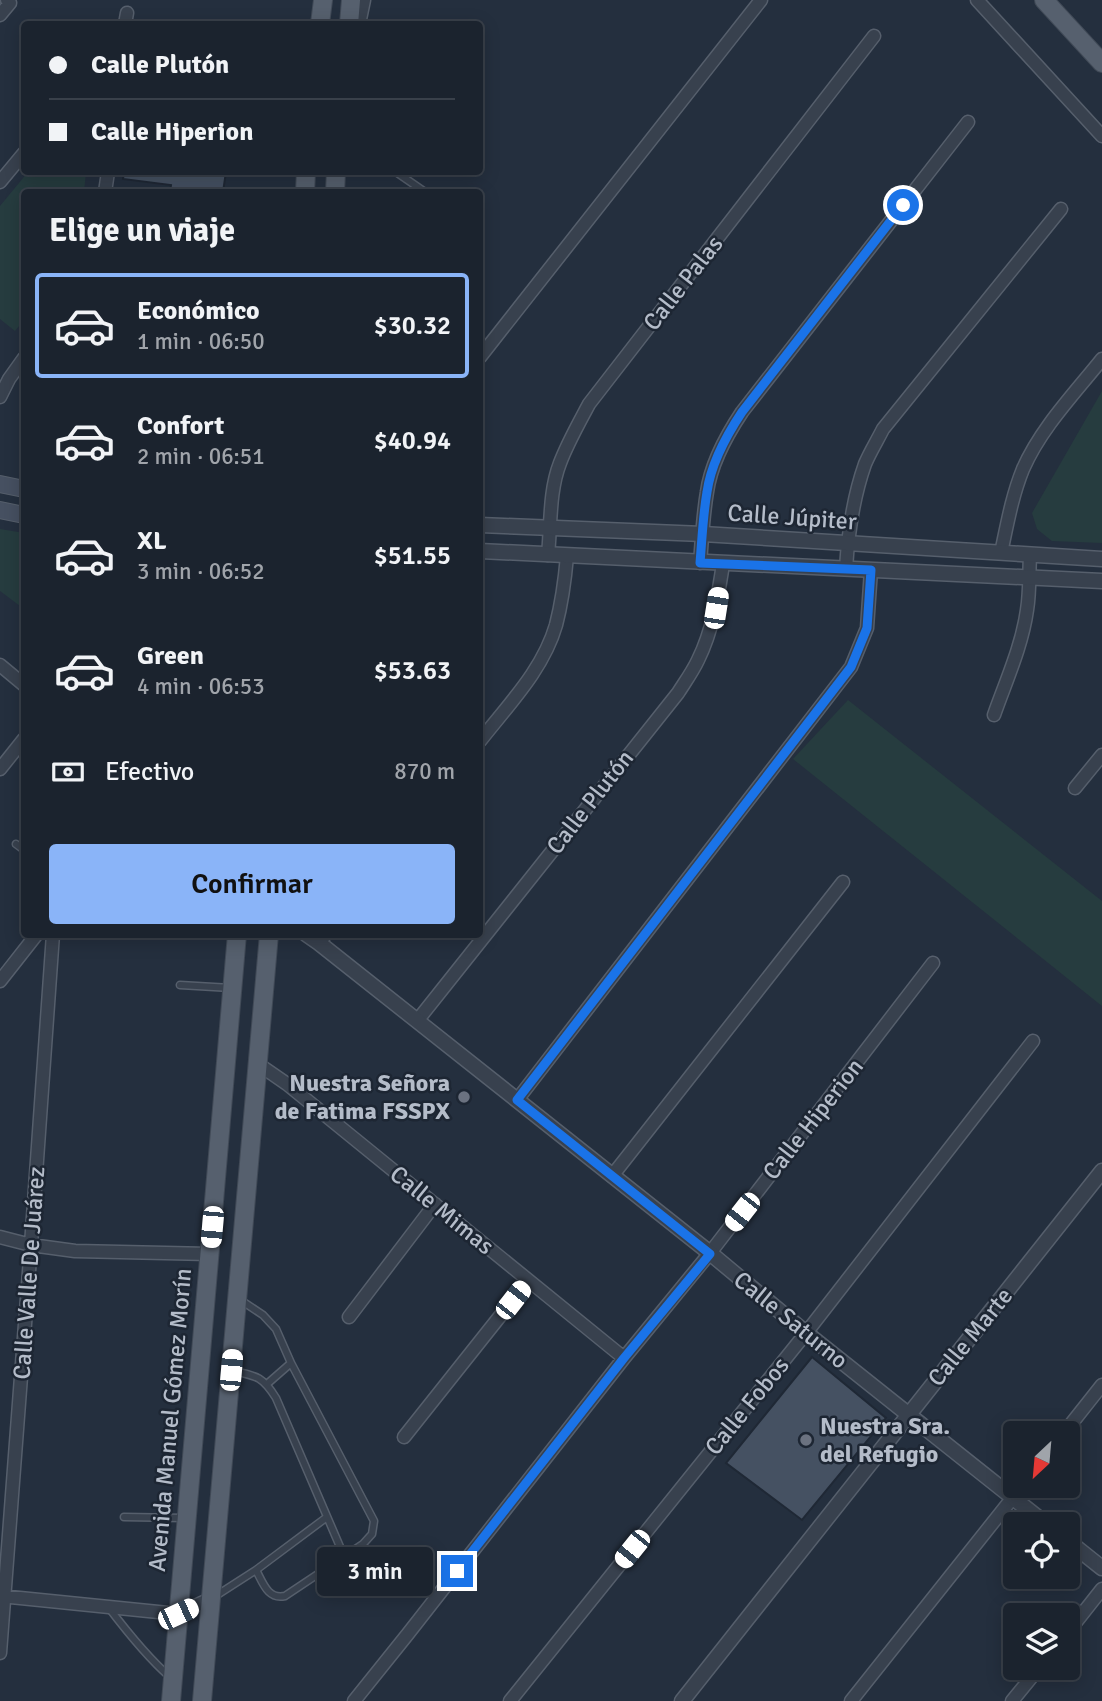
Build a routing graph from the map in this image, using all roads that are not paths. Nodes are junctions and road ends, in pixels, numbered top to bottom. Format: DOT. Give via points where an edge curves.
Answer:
graph roads {
  1 [pos="6,0"];
  2 [pos="317,0"];
  3 [pos="323,0"];
  4 [pos="351,0"];
  5 [pos="363,0"];
  6 [pos="761,0"];
  7 [pos="977,0"];
  8 [pos="1044,0"];
  9 [pos="0,15"];
  10 [pos="320,21"];
  11 [pos="321,21"];
  12 [pos="349,21"];
  13 [pos="359,21"];
  14 [pos="873,36"];
  15 [pos="1102,63"];
  16 [pos="968,122"];
  17 [pos="1102,136"];
  18 [pos="21,157"];
  19 [pos="400,175"];
  20 [pos="0,182"];
  21 [pos="421,189"];
  22 [pos="1061,209"];
  23 [pos="483,352"];
  24 [pos="1102,359"];
  25 [pos="21,362"];
  26 [pos="5,382"];
  27 [pos="0,397"];
  28 [pos="0,470"];
  29 [pos="13,487"];
  30 [pos="0,510"];
  31 [pos="21,514"];
  32 [pos="483,525"];
  33 [pos="550,528"];
  34 [pos="703,534"];
  35 [pos="848,543"];
  36 [pos="483,551"];
  37 [pos="1001,553"];
  38 [pos="548,555"];
  39 [pos="1030,555"];
  40 [pos="567,556"];
  41 [pos="1102,559"];
  42 [pos="700,563"];
  43 [pos="723,564"];
  44 [pos="846,569"];
  45 [pos="871,570"];
  46 [pos="1029,577"];
  47 [pos="1102,582"];
  48 [pos="0,665"];
  49 [pos="21,682"];
  50 [pos="994,715"];
  51 [pos="483,737"];
  52 [pos="21,743"];
  53 [pos="1102,755"];
  54 [pos="0,769"];
  55 [pos="1075,788"];
  56 [pos="16,844"];
  57 [pos="21,848"];
  58 [pos="843,882"];
  59 [pos="483,937"];
  60 [pos="34,938"];
  61 [pos="53,938"];
  62 [pos="237,938"];
  63 [pos="269,938"];
  64 [pos="482,938"];
  65 [pos="323,939"];
  66 [pos="933,963"];
  67 [pos="0,981"];
  68 [pos="180,985"];
  69 [pos="233,988"];
  70 [pos="417,1021"];
  71 [pos="1033,1041"];
  72 [pos="258,1064"];
  73 [pos="517,1100"];
  74 [pos="1102,1171"];
  75 [pos="612,1176"];
  76 [pos="435,1204"];
  77 [pos="0,1237"];
  78 [pos="31,1245"];
  79 [pos="210,1254"];
  80 [pos="710,1254"];
  81 [pos="528,1281"];
  82 [pos="237,1298"];
  83 [pos="349,1317"];
  84 [pos="806,1333"];
  85 [pos="624,1358"];
  86 [pos="291,1363"];
  87 [pos="231,1370"];
  88 [pos="267,1384"];
  89 [pos="1102,1385"];
  90 [pos="908,1414"];
  91 [pos="1074,1421"];
  92 [pos="404,1437"];
  93 [pos="1003,1482"];
  94 [pos="1012,1498"];
  95 [pos="1022,1498"];
  96 [pos="1035,1512"];
  97 [pos="124,1517"];
  98 [pos="327,1517"];
  99 [pos="186,1518"];
  100 [pos="1080,1551"];
  101 [pos="344,1556"];
  102 [pos="1102,1568"];
  103 [pos="256,1570"];
  104 [pos="1102,1589"];
  105 [pos="2,1596"];
  106 [pos="212,1598"];
  107 [pos="109,1608"];
  108 [pos="178,1614"];
  109 [pos="1080,1617"];
  110 [pos="0,1653"];
  111 [pos="173,1680"];
  112 [pos="1029,1680"];
  113 [pos="171,1701"];
  114 [pos="202,1701"];
  115 [pos="354,1701"];
  116 [pos="510,1701"];
  117 [pos="682,1701"];
  118 [pos="850,1701"];
  119 [pos="1012,1701"];
  1 -- 9 [label="street" via="10,3"];
  2 -- 10 [label="street"];
  3 -- 11 [label="main road"];
  4 -- 12 [label="main road"];
  5 -- 13 [label="street"];
  6 -- 23 [label="street"];
  7 -- 17 [label="street"];
  8 -- 15 [label="main road"];
  14 -- 33 [label="street, Calle Palas" via="589,404 559,464"];
  16 -- 34 [label="street" via="727,434 707,489"];
  18 -- 20 [label="street"];
  19 -- 21 [label="lane"];
  22 -- 35 [label="street" via="883,429 866,462"];
  24 -- 37 [label="street" via="1044,431 1023,469"];
  25 -- 26 [label="street"];
  26 -- 27 [label="street"];
  28 -- 29 [label="main road"];
  30 -- 31 [label="main road"];
  32 -- 33 [label="street, Calle Júpiter"];
  33 -- 34 [label="street, Calle Júpiter"];
  33 -- 38 [label="street, Calle Palas"];
  34 -- 35 [label="street, Calle Júpiter"];
  34 -- 42 [label="street"];
  35 -- 37 [label="street, Calle Júpiter"];
  35 -- 44 [label="street"];
  36 -- 38 [label="street, Calle Júpiter"];
  37 -- 39 [label="street, Calle Júpiter"];
  38 -- 40 [label="street, Calle Júpiter"];
  39 -- 41 [label="street, Calle Júpiter"];
  39 -- 46 [label="street"];
  40 -- 42 [label="street, Calle Júpiter"];
  40 -- 51 [label="street" via="556,626 547,648 532,675"];
  42 -- 43 [label="street, Calle Júpiter"];
  43 -- 44 [label="street, Calle Júpiter"];
  43 -- 59 [label="street, Calle Plutón" via="707,638 678,693"];
  44 -- 45 [label="street, Calle Júpiter"];
  45 -- 46 [label="street, Calle Júpiter"];
  45 -- 73 [label="street" via="867,628 851,667"];
  46 -- 47 [label="street, Calle Júpiter"];
  46 -- 50 [label="street" via="1020,642"];
  48 -- 49 [label="street"];
  52 -- 54 [label="street"];
  53 -- 55 [label="street"];
  56 -- 57 [label="lane"];
  58 -- 75 [label="street"];
  60 -- 67 [label="street"];
  61 -- 78 [label="street, Calle Valle De Juárez"];
  62 -- 69 [label="main road, Avenida Manuel Gómez Morín"];
  63 -- 72 [label="main road"];
  64 -- 70 [label="street, Calle Plutón"];
  65 -- 70 [label="street, Calle Saturno"];
  66 -- 80 [label="street, Calle Hiperion"];
  68 -- 69 [label="lane"];
  69 -- 79 [label="main road, Avenida Manuel Gómez Morín"];
  70 -- 73 [label="street, Calle Saturno"];
  71 -- 84 [label="street, Calle Fobos"];
  72 -- 76 [label="street, Calle Mimas"];
  72 -- 82 [label="main road"];
  73 -- 75 [label="street, Calle Saturno"];
  74 -- 90 [label="street, Calle Marte"];
  75 -- 80 [label="street, Calle Saturno"];
  76 -- 81 [label="street, Calle Mimas"];
  76 -- 83 [label="street"];
  77 -- 78 [label="street"];
  78 -- 79 [label="street" via="75,1251"];
  78 -- 105 [label="street, Calle Valle De Juárez"];
  79 -- 99 [label="main road, Avenida Manuel Gómez Morín"];
  80 -- 84 [label="street, Calle Saturno"];
  80 -- 85 [label="street, Calle Hiperion"];
  81 -- 85 [label="street, Calle Mimas"];
  81 -- 92 [label="street"];
  82 -- 86 [label="lane" via="276,1329"];
  82 -- 87 [label="main road"];
  84 -- 90 [label="street, Calle Saturno"];
  84 -- 116 [label="street, Calle Fobos"];
  85 -- 115 [label="street, Calle Hiperion"];
  86 -- 88 [label="lane"];
  86 -- 101 [label="lane" via="374,1521 368,1540"];
  87 -- 88 [label="lane"];
  87 -- 106 [label="main road"];
  88 -- 98 [label="lane"];
  89 -- 91 [label="street"];
  90 -- 93 [label="street, Calle Saturno"];
  90 -- 117 [label="street, Calle Marte"];
  94 -- 118 [label="street"];
  95 -- 96 [label="street, Calle Saturno"];
  97 -- 99 [label="lane"];
  98 -- 101 [label="lane"];
  98 -- 103 [label="lane"];
  99 -- 108 [label="main road, Avenida Manuel Gómez Morín"];
  100 -- 102 [label="street"];
  101 -- 103 [label="lane" via="281,1598 271,1595"];
  103 -- 106 [label="lane"];
  104 -- 109 [label="street"];
  105 -- 107 [label="street"];
  105 -- 110 [label="street, Calle Valle De Juárez"];
  106 -- 108 [label="street"];
  106 -- 114 [label="main road"];
  107 -- 108 [label="street"];
  107 -- 111 [label="lane"];
  108 -- 111 [label="main road, Avenida Manuel Gómez Morín"];
  111 -- 113 [label="main road, Avenida Manuel Gómez Morín"];
  112 -- 119 [label="street"];
}
